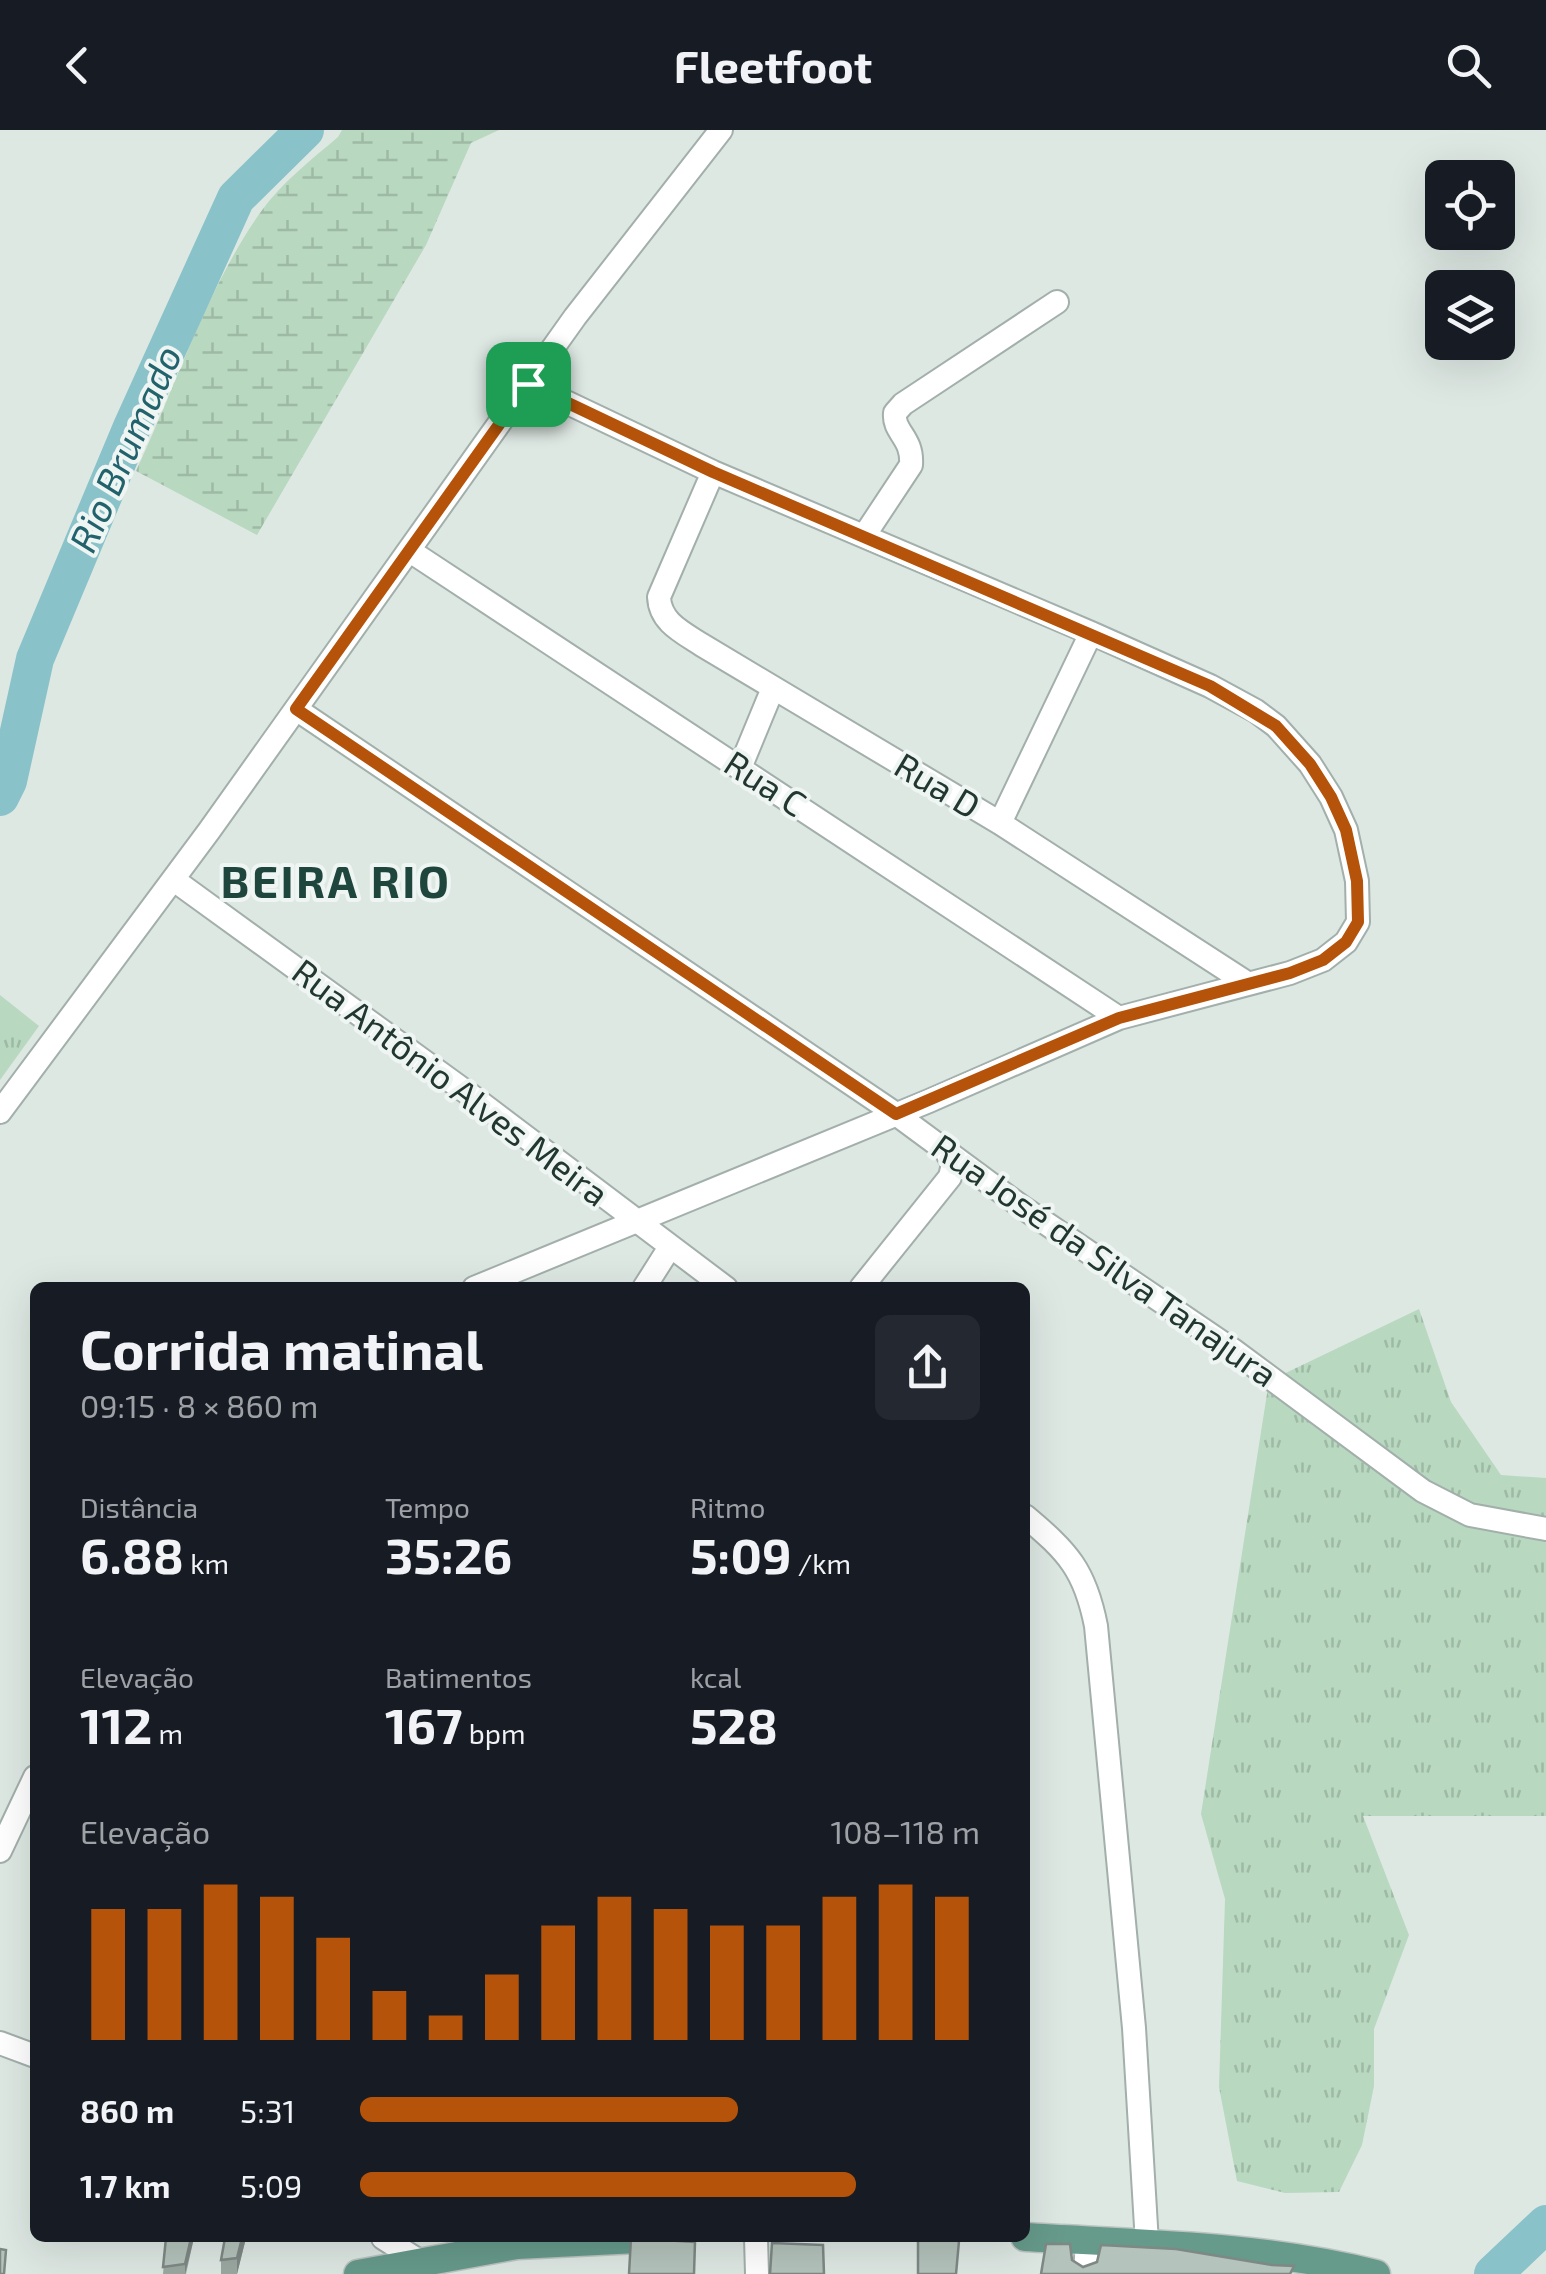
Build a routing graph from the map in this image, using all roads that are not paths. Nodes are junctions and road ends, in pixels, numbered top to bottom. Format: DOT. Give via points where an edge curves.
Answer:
graph roads {
  1 [pos="721,130"];
  2 [pos="1057,302"];
  3 [pos="528,384"];
  4 [pos="713,472"];
  5 [pos="864,536"];
  6 [pos="410,551"];
  7 [pos="1092,633"];
  8 [pos="773,688"];
  9 [pos="296,709"];
  10 [pos="740,768"];
  11 [pos="1000,824"];
  12 [pos="174,880"];
  13 [pos="1246,982"];
  14 [pos="1119,1018"];
  15 [pos="0,1112"];
  16 [pos="896,1114"];
  17 [pos="948,1155"];
  18 [pos="635,1220"];
  19 [pos="670,1247"];
  20 [pos="488,1282"];
  21 [pos="648,1282"];
  22 [pos="718,1282"];
  23 [pos="866,1282"];
  24 [pos="1030,1521"];
  25 [pos="1546,1529"];
  26 [pos="28,1814"];
  27 [pos="0,1851"];
  28 [pos="0,2043"];
  29 [pos="30,2054"];
  30 [pos="1030,2237"];
  31 [pos="1087,2240"];
  32 [pos="389,2242"];
  33 [pos="513,2242"];
  34 [pos="756,2242"];
  35 [pos="1148,2243"];
  36 [pos="421,2262"];
  37 [pos="358,2274"];
  38 [pos="757,2274"];
  39 [pos="1085,2274"];
  40 [pos="1376,2274"];
  1 -- 3 [label="street"];
  2 -- 5 [label="street" via="895,413 912,452 910,465"];
  3 -- 4 [label="street"];
  3 -- 6 [label="street"];
  4 -- 5 [label="street"];
  4 -- 8 [label="street, Rua D" via="660,606 667,620"];
  5 -- 7 [label="street"];
  6 -- 9 [label="street"];
  6 -- 10 [label="street, Rua C"];
  7 -- 11 [label="street"];
  7 -- 13 [label="street" via="1210,686 1276,726 1310,764 1346,830 1358,922 1346,942 1323,960"];
  8 -- 10 [label="street"];
  8 -- 11 [label="street, Rua D"];
  9 -- 12 [label="street"];
  9 -- 16 [label="street, Rua José da Silva Tanajura"];
  10 -- 14 [label="street, Rua C"];
  11 -- 13 [label="street, Rua D"];
  12 -- 15 [label="street"];
  12 -- 18 [label="street, Rua Antônio Alves Meira"];
  13 -- 14 [label="street"];
  14 -- 16 [label="street"];
  16 -- 17 [label="street, Rua José da Silva Tanajura"];
  16 -- 18 [label="street"];
  17 -- 23 [label="street" via="950,1177"];
  17 -- 25 [label="street, Rua José da Silva Tanajura" via="1167,1303 1423,1491 1470,1515"];
  18 -- 19 [label="street, Rua Antônio Alves Meira"];
  18 -- 20 [label="street"];
  19 -- 21 [label="street"];
  19 -- 22 [label="street, Rua Antônio Alves Meira"];
  24 -- 35 [label="street" via="1089,1589 1096,1626"];
  26 -- 27 [label="street"];
  28 -- 29 [label="street"];
  30 -- 31 [label="main road"];
  31 -- 35 [label="main road"];
  31 -- 39 [label="street"];
  32 -- 36 [label="street"];
  33 -- 36 [label="main road"];
  34 -- 38 [label="street"];
  35 -- 40 [label="main road" via="1313,2260"];
  36 -- 37 [label="main road"];
}
